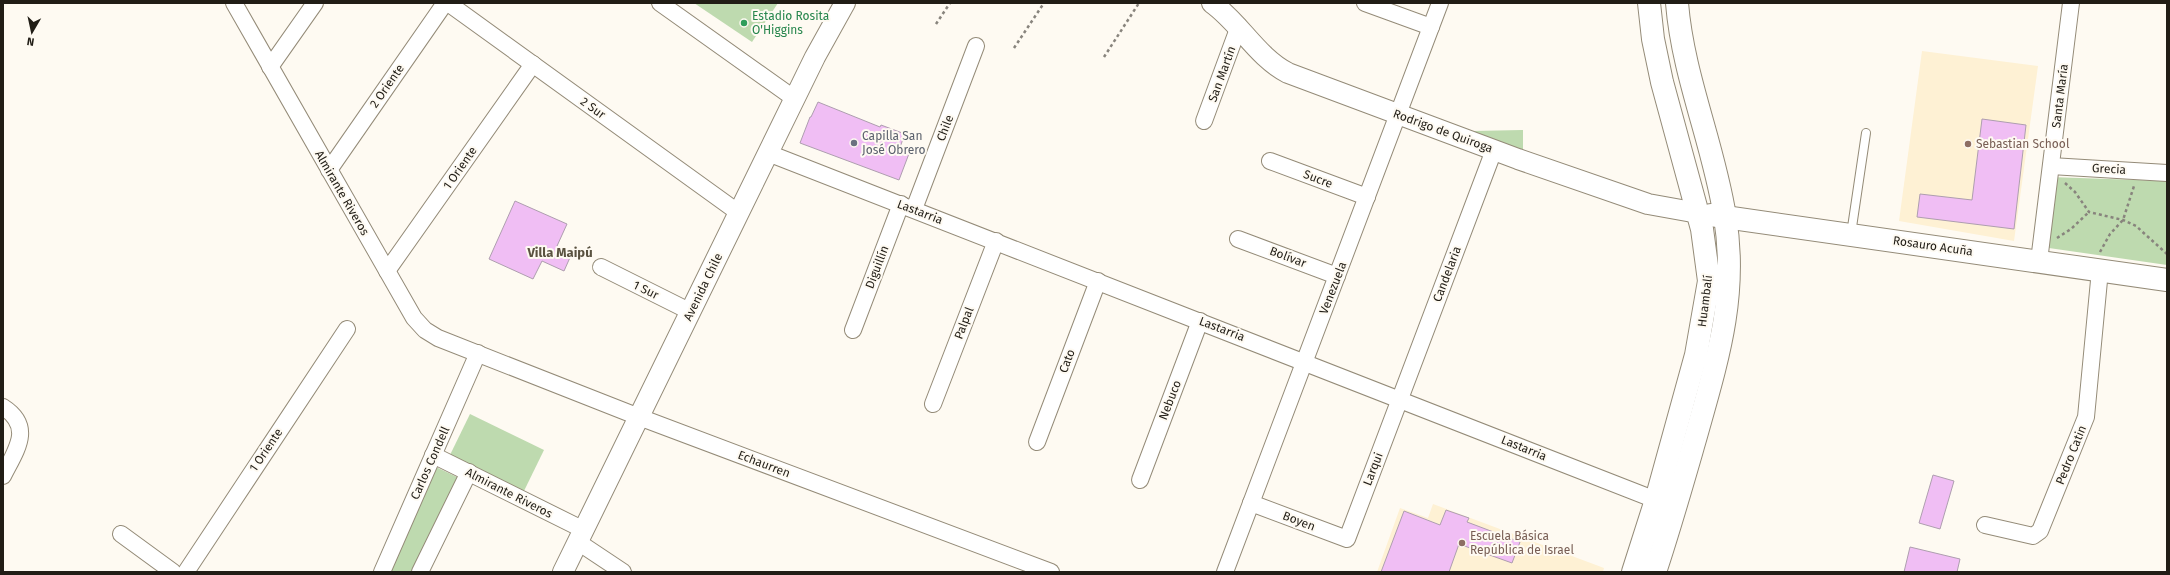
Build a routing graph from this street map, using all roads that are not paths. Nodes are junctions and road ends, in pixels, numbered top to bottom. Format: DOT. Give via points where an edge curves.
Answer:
graph roads {
  1 [pos="234,3"];
  2 [pos="315,3"];
  3 [pos="447,3"];
  4 [pos="660,3"];
  5 [pos="845,3"];
  6 [pos="1212,3"];
  7 [pos="1364,3"];
  8 [pos="1440,3"];
  9 [pos="1649,3"];
  10 [pos="1677,3"];
  11 [pos="2071,3"];
  12 [pos="1239,26"];
  13 [pos="1431,27"];
  14 [pos="976,46"];
  15 [pos="533,64"];
  16 [pos="270,67"];
  17 [pos="795,99"];
  18 [pos="1398,114"];
  19 [pos="1204,121"];
  20 [pos="1866,133"];
  21 [pos="1494,150"];
  22 [pos="768,153"];
  23 [pos="1270,161"];
  24 [pos="2051,166"];
  25 [pos="329,170"];
  26 [pos="2167,173"];
  27 [pos="1367,197"];
  28 [pos="907,207"];
  29 [pos="739,213"];
  30 [pos="1698,213"];
  31 [pos="1725,217"];
  32 [pos="1851,235"];
  33 [pos="1238,239"];
  34 [pos="996,241"];
  35 [pos="2039,261"];
  36 [pos="2100,261"];
  37 [pos="601,267"];
  38 [pos="387,271"];
  39 [pos="1337,276"];
  40 [pos="2167,280"];
  41 [pos="1098,281"];
  42 [pos="691,312"];
  43 [pos="1200,321"];
  44 [pos="347,329"];
  45 [pos="853,330"];
  46 [pos="478,353"];
  47 [pos="1305,362"];
  48 [pos="1400,399"];
  49 [pos="933,404"];
  50 [pos="3,407"];
  51 [pos="639,417"];
  52 [pos="1037,442"];
  53 [pos="433,455"];
  54 [pos="469,472"];
  55 [pos="3,476"];
  56 [pos="1140,480"];
  57 [pos="1252,503"];
  58 [pos="1666,504"];
  59 [pos="1985,525"];
  60 [pos="121,534"];
  61 [pos="581,536"];
  62 [pos="1346,539"];
  63 [pos="173,572"];
  64 [pos="186,572"];
  65 [pos="382,572"];
  66 [pos="420,572"];
  67 [pos="563,572"];
  68 [pos="623,572"];
  69 [pos="1051,572"];
  70 [pos="1225,572"];
  71 [pos="1633,572"];
  72 [pos="1655,572"];
  1 -- 16 [label="street, Almirante Riveros"];
  2 -- 16 [label="street"];
  3 -- 15 [label="street, 2 Sur"];
  3 -- 25 [label="street, 2 Oriente"];
  4 -- 17 [label="street"];
  5 -- 17 [label="street, Avenida Chile"];
  6 -- 12 [label="street, Rodrigo de Quiroga"];
  7 -- 13 [label="street"];
  8 -- 13 [label="street, Venezuela"];
  9 -- 30 [label="main road, Huambalí" via="1652,39 1662,82"];
  10 -- 31 [label="main road, Huambalí" via="1683,53 1716,173"];
  11 -- 24 [label="street, Santa María"];
  12 -- 18 [label="street, Rodrigo de Quiroga" via="1269,60 1281,69"];
  12 -- 19 [label="street, San Martín"];
  13 -- 18 [label="street, Venezuela"];
  14 -- 28 [label="street, Chile"];
  15 -- 29 [label="street, 2 Sur"];
  15 -- 38 [label="street, 1 Oriente"];
  16 -- 25 [label="street, Almirante Riveros"];
  17 -- 22 [label="street, Avenida Chile"];
  18 -- 21 [label="street, Rodrigo de Quiroga"];
  18 -- 27 [label="street, Venezuela"];
  20 -- 32 [label="lane"];
  21 -- 30 [label="street, Rodrigo de Quiroga" via="1648,204"];
  21 -- 48 [label="street, Candelaria"];
  22 -- 28 [label="street, Lastarria"];
  22 -- 29 [label="street, Avenida Chile"];
  23 -- 27 [label="street, Sucre"];
  24 -- 26 [label="street, Grecia"];
  24 -- 35 [label="street, Santa María"];
  25 -- 38 [label="street, Almirante Riveros"];
  27 -- 39 [label="street, Venezuela"];
  28 -- 34 [label="street, Lastarria"];
  28 -- 45 [label="street, Diguillín"];
  29 -- 42 [label="street, Avenida Chile"];
  30 -- 31 [label="main road, Rosauro Acuña"];
  30 -- 58 [label="main road, Huambalí" via="1708,262 1707,297"];
  31 -- 32 [label="main road, Rosauro Acuña"];
  31 -- 58 [label="main road, Huambalí" via="1730,267 1726,318 1717,362"];
  32 -- 35 [label="main road, Rosauro Acuña"];
  33 -- 39 [label="street, Bolívar"];
  34 -- 41 [label="street, Lastarria"];
  34 -- 49 [label="street, Palpal"];
  35 -- 36 [label="main road, Rosauro Acuña"];
  36 -- 40 [label="main road, Rosauro Acuña"];
  36 -- 59 [label="street, Pedro Catin" via="2086,417 2040,531 2033,536"];
  37 -- 42 [label="street, 1 Sur"];
  38 -- 46 [label="street, Almirante Riveros" via="419,324 438,338"];
  39 -- 47 [label="street, Venezuela"];
  41 -- 43 [label="street, Lastarria"];
  41 -- 52 [label="street, Cato"];
  42 -- 51 [label="street, Avenida Chile"];
  43 -- 47 [label="street, Lastarria"];
  43 -- 56 [label="street, Nebuco"];
  44 -- 64 [label="street, 1 Oriente"];
  46 -- 51 [label="street, Echaurren"];
  46 -- 53 [label="street, Carlos Condell"];
  47 -- 48 [label="street, Lastarria"];
  47 -- 57 [label="street, Venezuela"];
  48 -- 58 [label="street, Lastarria"];
  48 -- 62 [label="street, Larqui"];
  50 -- 55 [label="street" via="14,416 21,433 18,447"];
  51 -- 61 [label="street, Avenida Chile"];
  51 -- 69 [label="street, Echaurren"];
  53 -- 54 [label="street, Almirante Riveros"];
  53 -- 65 [label="street, Carlos Condell"];
  54 -- 61 [label="street, Almirante Riveros"];
  54 -- 66 [label="street"];
  57 -- 62 [label="street, Boyen"];
  57 -- 70 [label="street, Venezuela"];
  58 -- 71 [label="main road, Huambalí"];
  58 -- 72 [label="main road, Huambalí"];
  60 -- 63 [label="street"];
  61 -- 67 [label="street, Avenida Chile"];
  61 -- 68 [label="street, Almirante Riveros"];
}
